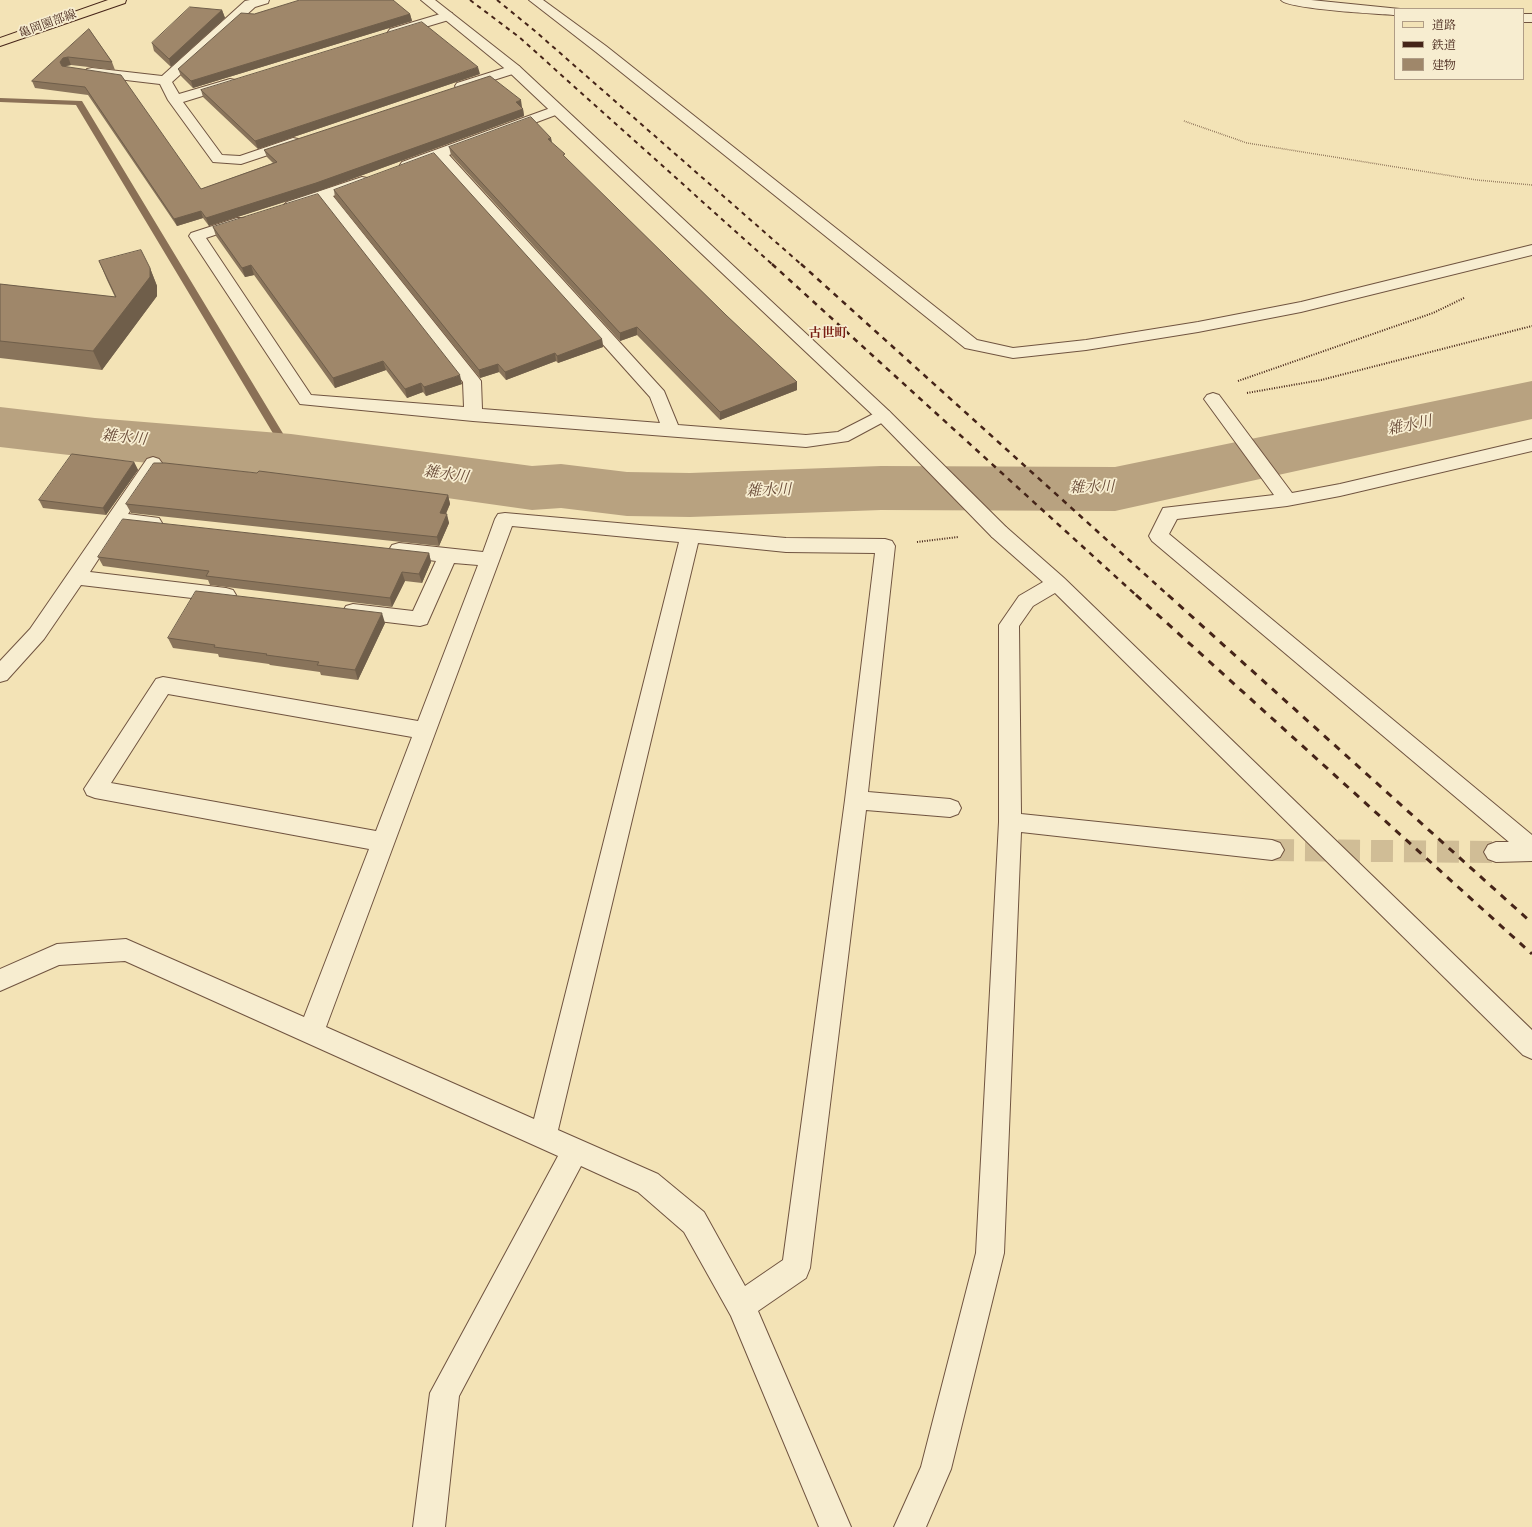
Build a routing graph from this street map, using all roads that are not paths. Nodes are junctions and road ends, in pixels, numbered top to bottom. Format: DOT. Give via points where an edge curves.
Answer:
graph roads {
  1 [pos="120,0"];
  2 [pos="263,0"];
  3 [pos="427,0"];
  4 [pos="535,0"];
  5 [pos="1287,0"];
  6 [pos="1394,11"];
  7 [pos="447,16"];
  8 [pos="379,37"];
  9 [pos="0,42"];
  10 [pos="514,69"];
  11 [pos="79,71"];
  12 [pos="243,79"];
  13 [pos="165,81"];
  14 [pos="446,92"];
  15 [pos="175,100"];
  16 [pos="556,110"];
  17 [pos="309,137"];
  18 [pos="439,153"];
  19 [pos="396,169"];
  20 [pos="374,177"];
  21 [pos="324,195"];
  22 [pos="279,210"];
  23 [pos="257,217"];
  24 [pos="1532,250"];
  25 [pos="1213,398"];
  26 [pos="473,414"];
  27 [pos="884,415"];
  28 [pos="671,430"];
  29 [pos="1532,445"];
  30 [pos="153,463"];
  31 [pos="1287,500"];
  32 [pos="115,519"];
  33 [pos="171,525"];
  34 [pos="690,536"];
  35 [pos="385,548"];
  36 [pos="448,555"];
  37 [pos="490,560"];
  38 [pos="76,577"];
  39 [pos="1057,584"];
  40 [pos="240,597"];
  41 [pos="334,609"];
  42 [pos="0,674"];
  43 [pos="425,730"];
  44 [pos="856,800"];
  45 [pos="950,808"];
  46 [pos="1010,822"];
  47 [pos="383,842"];
  48 [pos="1272,850"];
  49 [pos="1532,850"];
  50 [pos="1496,852"];
  51 [pos="0,980"];
  52 [pos="311,1032"];
  53 [pos="1532,1047"];
  54 [pos="543,1137"];
  55 [pos="575,1151"];
  56 [pos="741,1306"];
  57 [pos="429,1527"];
  58 [pos="835,1527"];
  59 [pos="910,1527"];
  1 -- 9 [label="main road, 亀岡園部線"];
  2 -- 13 [label="street" via="250,4"];
  3 -- 7 [label="street"];
  4 -- 24 [label="street" via="601,49 971,344 1013,353 1086,345 1198,327 1301,307"];
  5 -- 6 [label="street"];
  7 -- 8 [label="street"];
  7 -- 10 [label="street"];
  10 -- 14 [label="street"];
  10 -- 16 [label="street"];
  11 -- 13 [label="street"];
  12 -- 15 [label="street"];
  13 -- 15 [label="street"];
  15 -- 17 [label="street" via="218,159 241,160"];
  16 -- 18 [label="street"];
  16 -- 27 [label="street"];
  18 -- 19 [label="street"];
  18 -- 28 [label="street" via="658,395"];
  20 -- 21 [label="street"];
  21 -- 22 [label="street"];
  21 -- 26 [label="street" via="472,381"];
  23 -- 26 [label="street" via="197,236 306,400"];
  25 -- 31 [label="street"];
  26 -- 28 [label="street"];
  27 -- 28 [label="street" via="842,438 806,441"];
  27 -- 39 [label="street" via="999,532"];
  29 -- 31 [label="street"];
  30 -- 32 [label="street"];
  31 -- 49 [label="street" via="1170,513 1159,536"];
  32 -- 33 [label="street"];
  32 -- 38 [label="street"];
  34 -- 37 [label="street" via="505,519"];
  34 -- 44 [label="street" via="786,545 885,546"];
  34 -- 54 [label="street"];
  35 -- 36 [label="street"];
  36 -- 37 [label="street"];
  36 -- 41 [label="street" via="420,619"];
  37 -- 43 [label="street"];
  38 -- 40 [label="street"];
  38 -- 42 [label="street" via="37,634"];
  39 -- 46 [label="street" via="1026,601 1009,625"];
  39 -- 53 [label="street"];
  43 -- 47 [label="street"];
  43 -- 47 [label="street" via="163,684 95,789"];
  44 -- 45 [label="street"];
  44 -- 56 [label="street" via="796,1268"];
  46 -- 48 [label="street"];
  46 -- 59 [label="street" via="990,1253 936,1469"];
  47 -- 52 [label="street"];
  49 -- 50 [label="street"];
  51 -- 52 [label="street" via="57,955 126,950"];
  52 -- 54 [label="street"];
  54 -- 55 [label="street"];
  55 -- 56 [label="street" via="648,1183 694,1222"];
  55 -- 57 [label="street" via="445,1393"];
  56 -- 58 [label="street"];
}
